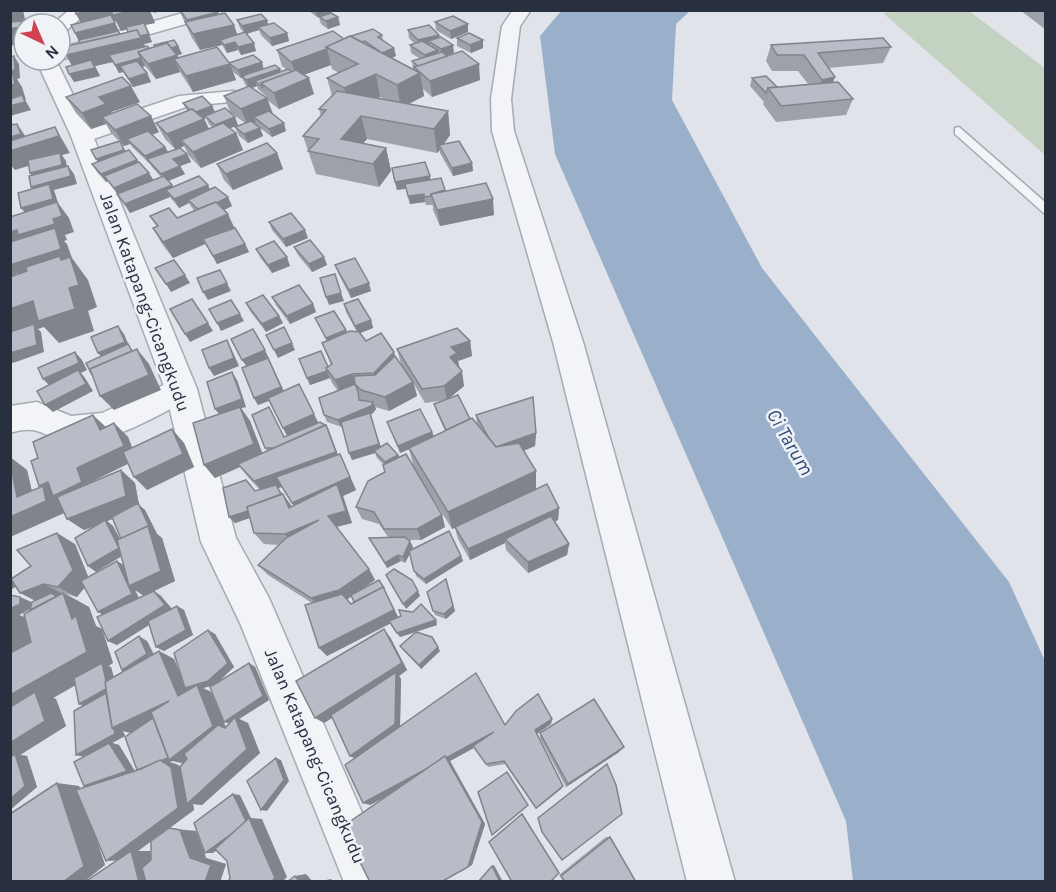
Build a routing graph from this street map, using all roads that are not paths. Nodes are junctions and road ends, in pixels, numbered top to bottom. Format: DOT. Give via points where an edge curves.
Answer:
graph roads {
  1 [pos="214,10"];
  2 [pos="522,10"];
  3 [pos="72,51"];
  4 [pos="52,72"];
  5 [pos="233,98"];
  6 [pos="959,131"];
  7 [pos="82,135"];
  8 [pos="1046,211"];
  9 [pos="181,389"];
  10 [pos="10,420"];
  11 [pos="368,882"];
  12 [pos="711,882"];
  1 -- 3 [label="street"];
  2 -- 12 [label="street" via="511,26 501,99 503,131 568,342"];
  4 -- 7 [label="street, Jalan Katapang-Cicangkudu"];
  5 -- 7 [label="street" via="186,100"];
  6 -- 8 [label="lane"];
  7 -- 9 [label="street, Jalan Katapang-Cicangkudu"];
  9 -- 10 [label="street" via="106,426 69,429 37,415"];
  9 -- 11 [label="street, Jalan Katapang-Cicangkudu" via="219,542 255,612"];
}
